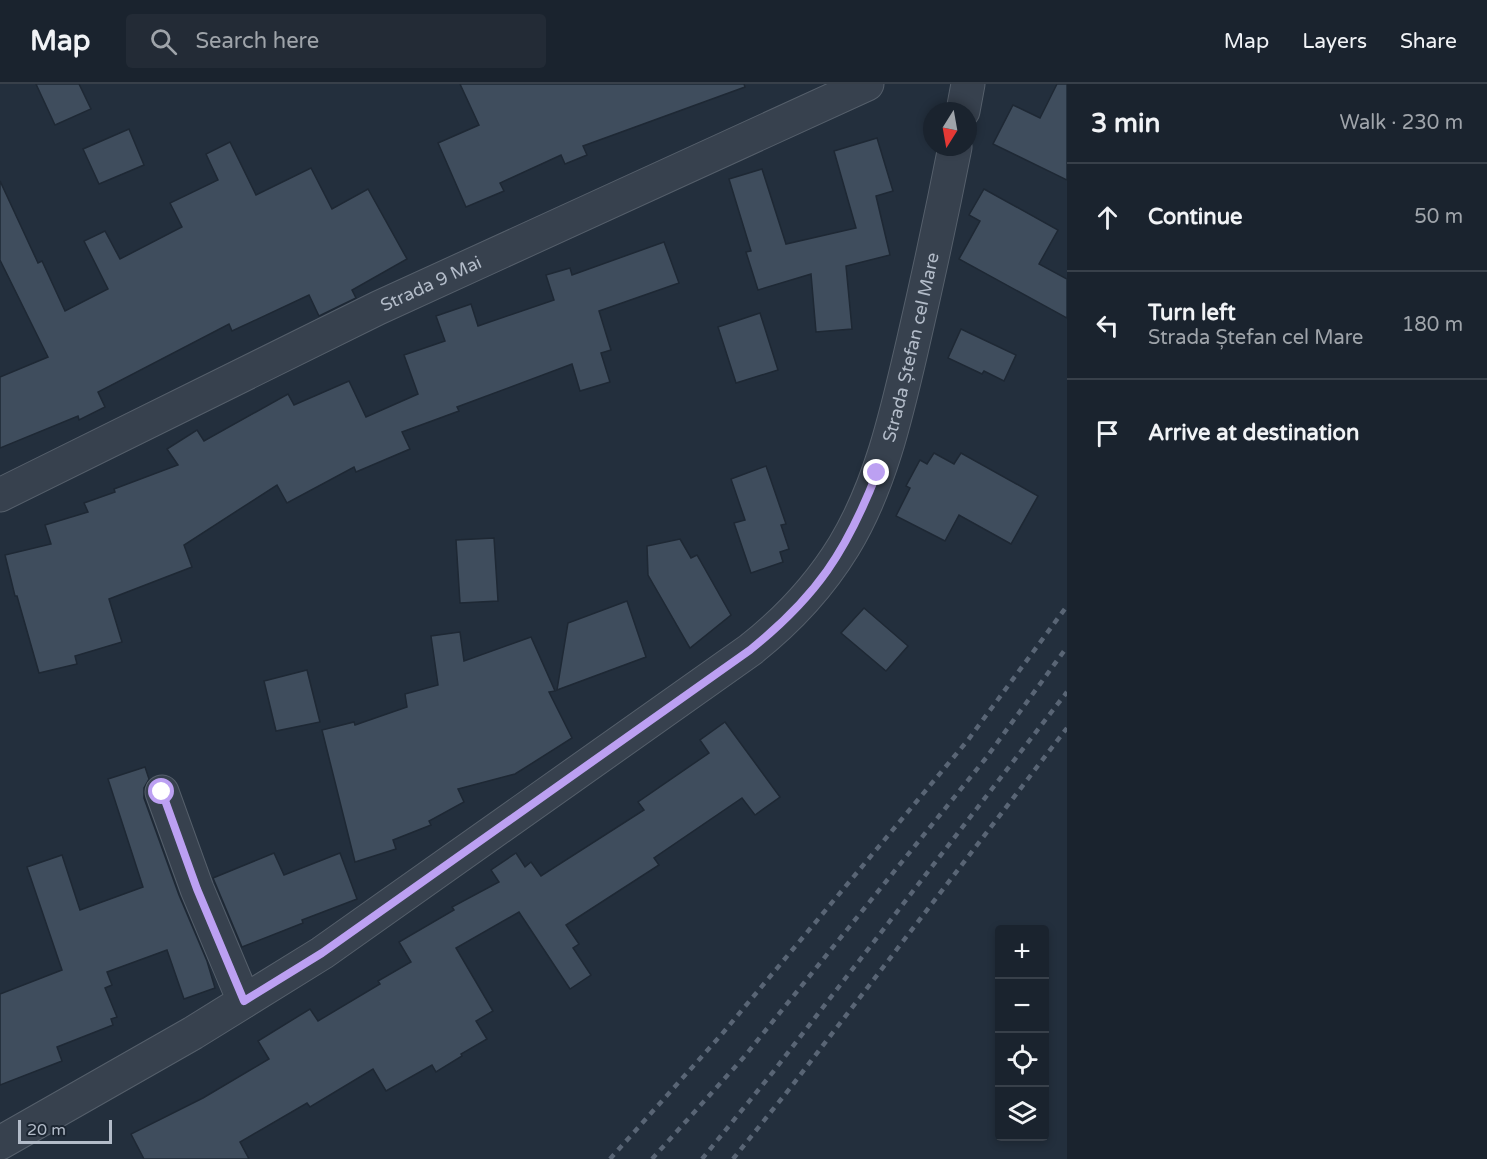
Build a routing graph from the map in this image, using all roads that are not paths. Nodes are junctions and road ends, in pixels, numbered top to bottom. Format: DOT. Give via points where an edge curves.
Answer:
graph roads {
  1 [pos="867,84"];
  2 [pos="968,84"];
  3 [pos="965,102"];
  4 [pos="953,156"];
  5 [pos="0,495"];
  6 [pos="162,792"];
  7 [pos="244,1001"];
  8 [pos="0,1143"];
  1 -- 5 [label="street, Strada 9 Mai" via="378,308"];
  2 -- 3 [label="street"];
  4 -- 7 [label="street, Strada Ștefan cel Mare" via="900,397 877,473 845,544 807,599 750,650 322,953"];
  6 -- 7 [label="street"];
  7 -- 8 [label="street, Strada Ștefan cel Mare"];
}
